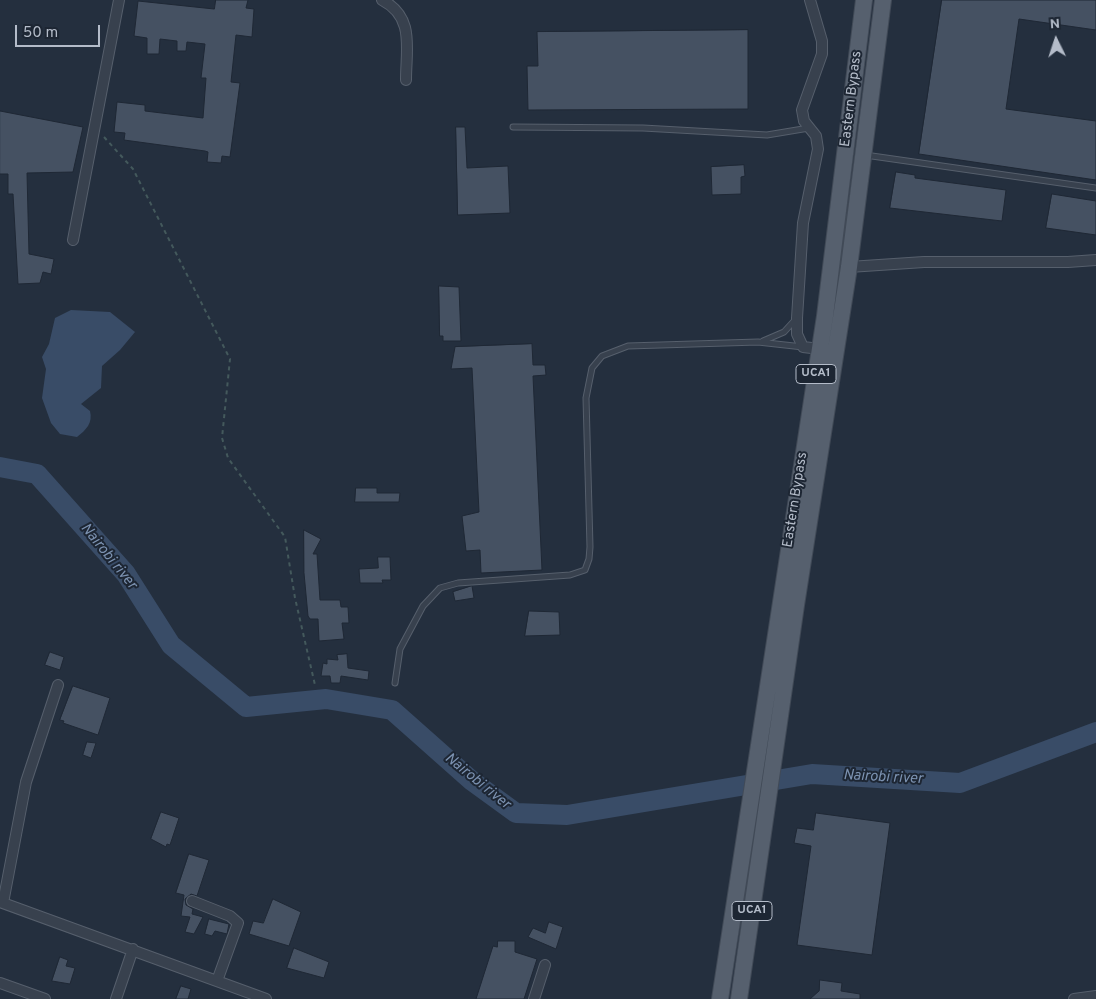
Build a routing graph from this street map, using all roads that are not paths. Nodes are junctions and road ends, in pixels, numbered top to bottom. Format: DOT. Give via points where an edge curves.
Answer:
graph roads {
  1 [pos="119,0"];
  2 [pos="382,0"];
  3 [pos="810,0"];
  4 [pos="864,0"];
  5 [pos="883,0"];
  6 [pos="406,80"];
  7 [pos="513,127"];
  8 [pos="809,128"];
  9 [pos="864,155"];
  10 [pos="1096,188"];
  11 [pos="73,240"];
  12 [pos="1096,260"];
  13 [pos="849,267"];
  14 [pos="797,318"];
  15 [pos="758,342"];
  16 [pos="803,347"];
  17 [pos="820,349"];
  18 [pos="58,684"];
  19 [pos="395,684"];
  20 [pos="767,746"];
  21 [pos="2,902"];
  22 [pos="192,902"];
  23 [pos="133,948"];
  24 [pos="545,965"];
  25 [pos="217,981"];
  26 [pos="0,982"];
  27 [pos="1096,996"];
  28 [pos="45,999"];
  29 [pos="116,999"];
  30 [pos="266,999"];
  31 [pos="534,999"];
  32 [pos="720,999"];
  33 [pos="739,999"];
  34 [pos="1074,999"];
  1 -- 11 [label="street"];
  2 -- 6 [label="street" via="392,5 406,23"];
  3 -- 8 [label="street" via="822,40 822,54 802,110"];
  4 -- 17 [label="main road, Eastern Bypass / UCA1"];
  5 -- 9 [label="main road, Eastern Bypass / UCA1"];
  7 -- 8 [label="lane" via="643,128 767,136"];
  8 -- 14 [label="street" via="816,136 818,148 804,223"];
  9 -- 10 [label="lane"];
  9 -- 13 [label="main road, Eastern Bypass / UCA1"];
  12 -- 13 [label="street" via="924,262"];
  13 -- 20 [label="main road, Eastern Bypass / UCA1"];
  14 -- 15 [label="lane" via="784,332"];
  14 -- 16 [label="street"];
  15 -- 16 [label="lane"];
  15 -- 19 [label="lane" via="628,346 602,356 592,368 586,398 590,547 585,570 570,575 458,583 440,588 423,606 400,649"];
  16 -- 17 [label="street"];
  17 -- 20 [label="main road, Eastern Bypass / UCA1"];
  18 -- 21 [label="street" via="26,782"];
  20 -- 32 [label="main road, Eastern Bypass / UCA1" via="746,831"];
  20 -- 33 [label="main road, Eastern Bypass / UCA1" via="764,822"];
  21 -- 23 [label="street"];
  22 -- 25 [label="street" via="230,916 238,923"];
  23 -- 25 [label="street"];
  23 -- 29 [label="street"];
  24 -- 31 [label="street"];
  25 -- 30 [label="street"];
  26 -- 28 [label="street"];
  27 -- 34 [label="street"];
}
